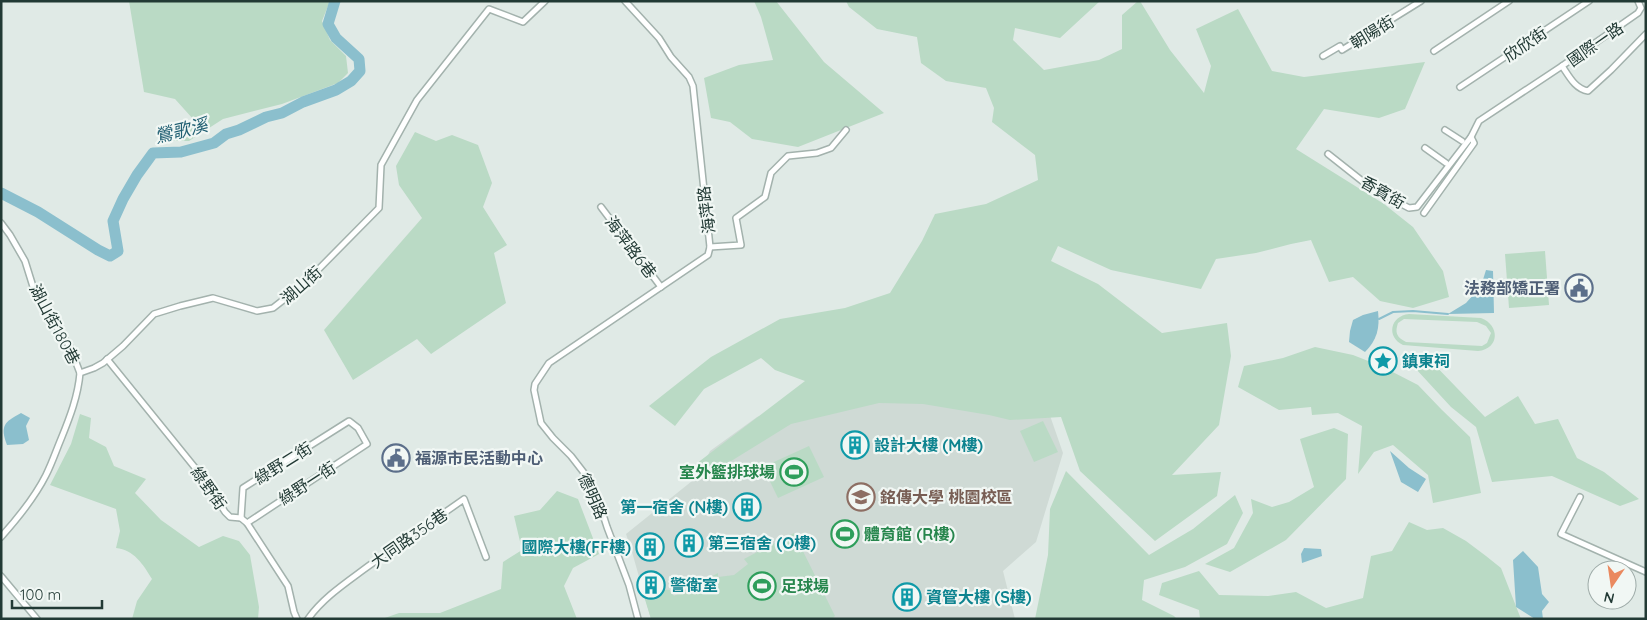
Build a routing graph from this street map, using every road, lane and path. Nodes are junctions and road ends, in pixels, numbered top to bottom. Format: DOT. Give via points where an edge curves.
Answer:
graph roads {
  1 [pos="545,1"];
  2 [pos="625,1"];
  3 [pos="1421,1"];
  4 [pos="1509,1"];
  5 [pos="1589,1"];
  6 [pos="1638,1"];
  7 [pos="1646,34"];
  8 [pos="1434,51"];
  9 [pos="1323,56"];
  10 [pos="1562,66"];
  11 [pos="1460,87"];
  12 [pos="846,130"];
  13 [pos="1445,130"];
  14 [pos="1471,136"];
  15 [pos="1462,141"];
  16 [pos="1426,148"];
  17 [pos="1328,154"];
  18 [pos="1446,162"];
  19 [pos="601,207"];
  20 [pos="1424,213"];
  21 [pos="1,223"];
  22 [pos="710,247"];
  23 [pos="661,287"];
  24 [pos="107,359"];
  25 [pos="80,373"];
  26 [pos="535,384"];
  27 [pos="349,421"];
  28 [pos="1580,496"];
  29 [pos="241,518"];
  30 [pos="247,523"];
  31 [pos="1,537"];
  32 [pos="486,557"];
  33 [pos="1646,572"];
  34 [pos="1,576"];
  35 [pos="37,619"];
  36 [pos="298,619"];
  37 [pos="308,619"];
  38 [pos="638,619"];
  1 -- 24 [label="street, 湖山街" via="523,22 489,9 416,100 381,165 379,208 305,283 273,308 257,311 213,298 154,314"];
  2 -- 22 [label="street, 海萍路" via="659,38 693,86"];
  3 -- 9 [label="street, 朝陽街" via="1342,50 1340,46"];
  4 -- 8 [label="street"];
  5 -- 11 [label="street, 欣欣街"];
  6 -- 10 [label="street, 國際一路" via="1641,8 1638,13"];
  7 -- 10 [label="street, 國際一路" via="1588,91 1576,85"];
  10 -- 14 [label="street, 香賓街" via="1479,121"];
  12 -- 22 [label="street" via="831,148 788,156 771,173 764,197 736,218 741,245"];
  13 -- 15 [label="street"];
  14 -- 17 [label="street, 香賓街" via="1417,207 1409,208 1371,188"];
  14 -- 20 [label="street, 香賓街" via="1474,143"];
  16 -- 18 [label="street"];
  19 -- 23 [label="street, 海萍路6巷"];
  21 -- 25 [label="street, 湖山街180巷" via="25,261 35,293 70,347"];
  22 -- 23 [label="street, 海萍路" via="708,255"];
  23 -- 26 [label="street, 海萍路" via="549,363"];
  24 -- 25 [label="street, 湖山街"];
  24 -- 29 [label="street, 綠野街" via="205,480 225,512 230,517"];
  25 -- 31 [label="street" via="73,409 47,474"];
  26 -- 38 [label="street, 德明路" via="541,423 588,478 598,499"];
  27 -- 29 [label="street, 綠野二街" via="243,488"];
  27 -- 30 [label="street, 綠野一街" via="358,428 367,444"];
  28 -- 33 [label="street" via="1561,534"];
  29 -- 30 [label="street, 綠野街"];
  30 -- 36 [label="street, 綠野街" via="288,586"];
  32 -- 37 [label="street, 大同路356巷" via="464,499 343,585"];
  34 -- 35 [label="street"];
}
